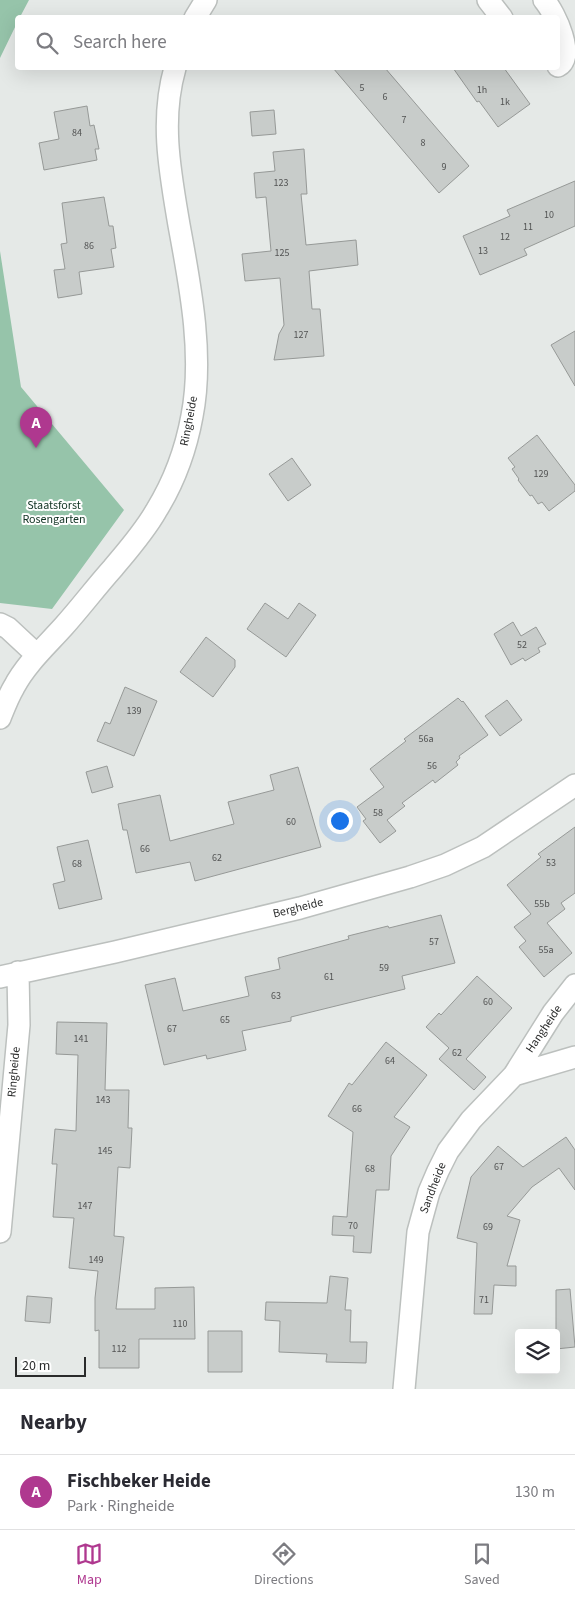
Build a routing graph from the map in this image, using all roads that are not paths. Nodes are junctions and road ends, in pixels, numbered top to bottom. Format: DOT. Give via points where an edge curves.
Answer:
graph roads {
  1 [pos="206,0"];
  2 [pos="488,0"];
  3 [pos="544,0"];
  4 [pos="197,15"];
  5 [pos="500,15"];
  6 [pos="556,15"];
  7 [pos="560,19"];
  8 [pos="560,65"];
  9 [pos="175,70"];
  10 [pos="0,624"];
  11 [pos="37,655"];
  12 [pos="0,718"];
  13 [pos="575,785"];
  14 [pos="9,974"];
  15 [pos="575,985"];
  16 [pos="575,1057"];
  17 [pos="514,1075"];
  18 [pos="0,1232"];
  19 [pos="404,1389"];
  1 -- 4 [label="street"];
  2 -- 5 [label="street"];
  3 -- 6 [label="street"];
  7 -- 8 [label="street" via="569,30 574,48 571,57"];
  9 -- 11 [label="street, Ringheide" via="166,135 196,346 196,379 185,445 172,482 156,512 124,555"];
  10 -- 11 [label="street"];
  11 -- 12 [label="street, Ringheide" via="14,686"];
  13 -- 14 [label="street, Bergheide" via="483,847 410,877 280,913"];
  14 -- 18 [label="street, Ringheide" via="19,1025"];
  15 -- 17 [label="street, Hangheide" via="553,1013"];
  16 -- 17 [label="street, Sandheide"];
  17 -- 19 [label="street, Sandheide" via="459,1136 441,1164 429,1192 418,1232"];
}
